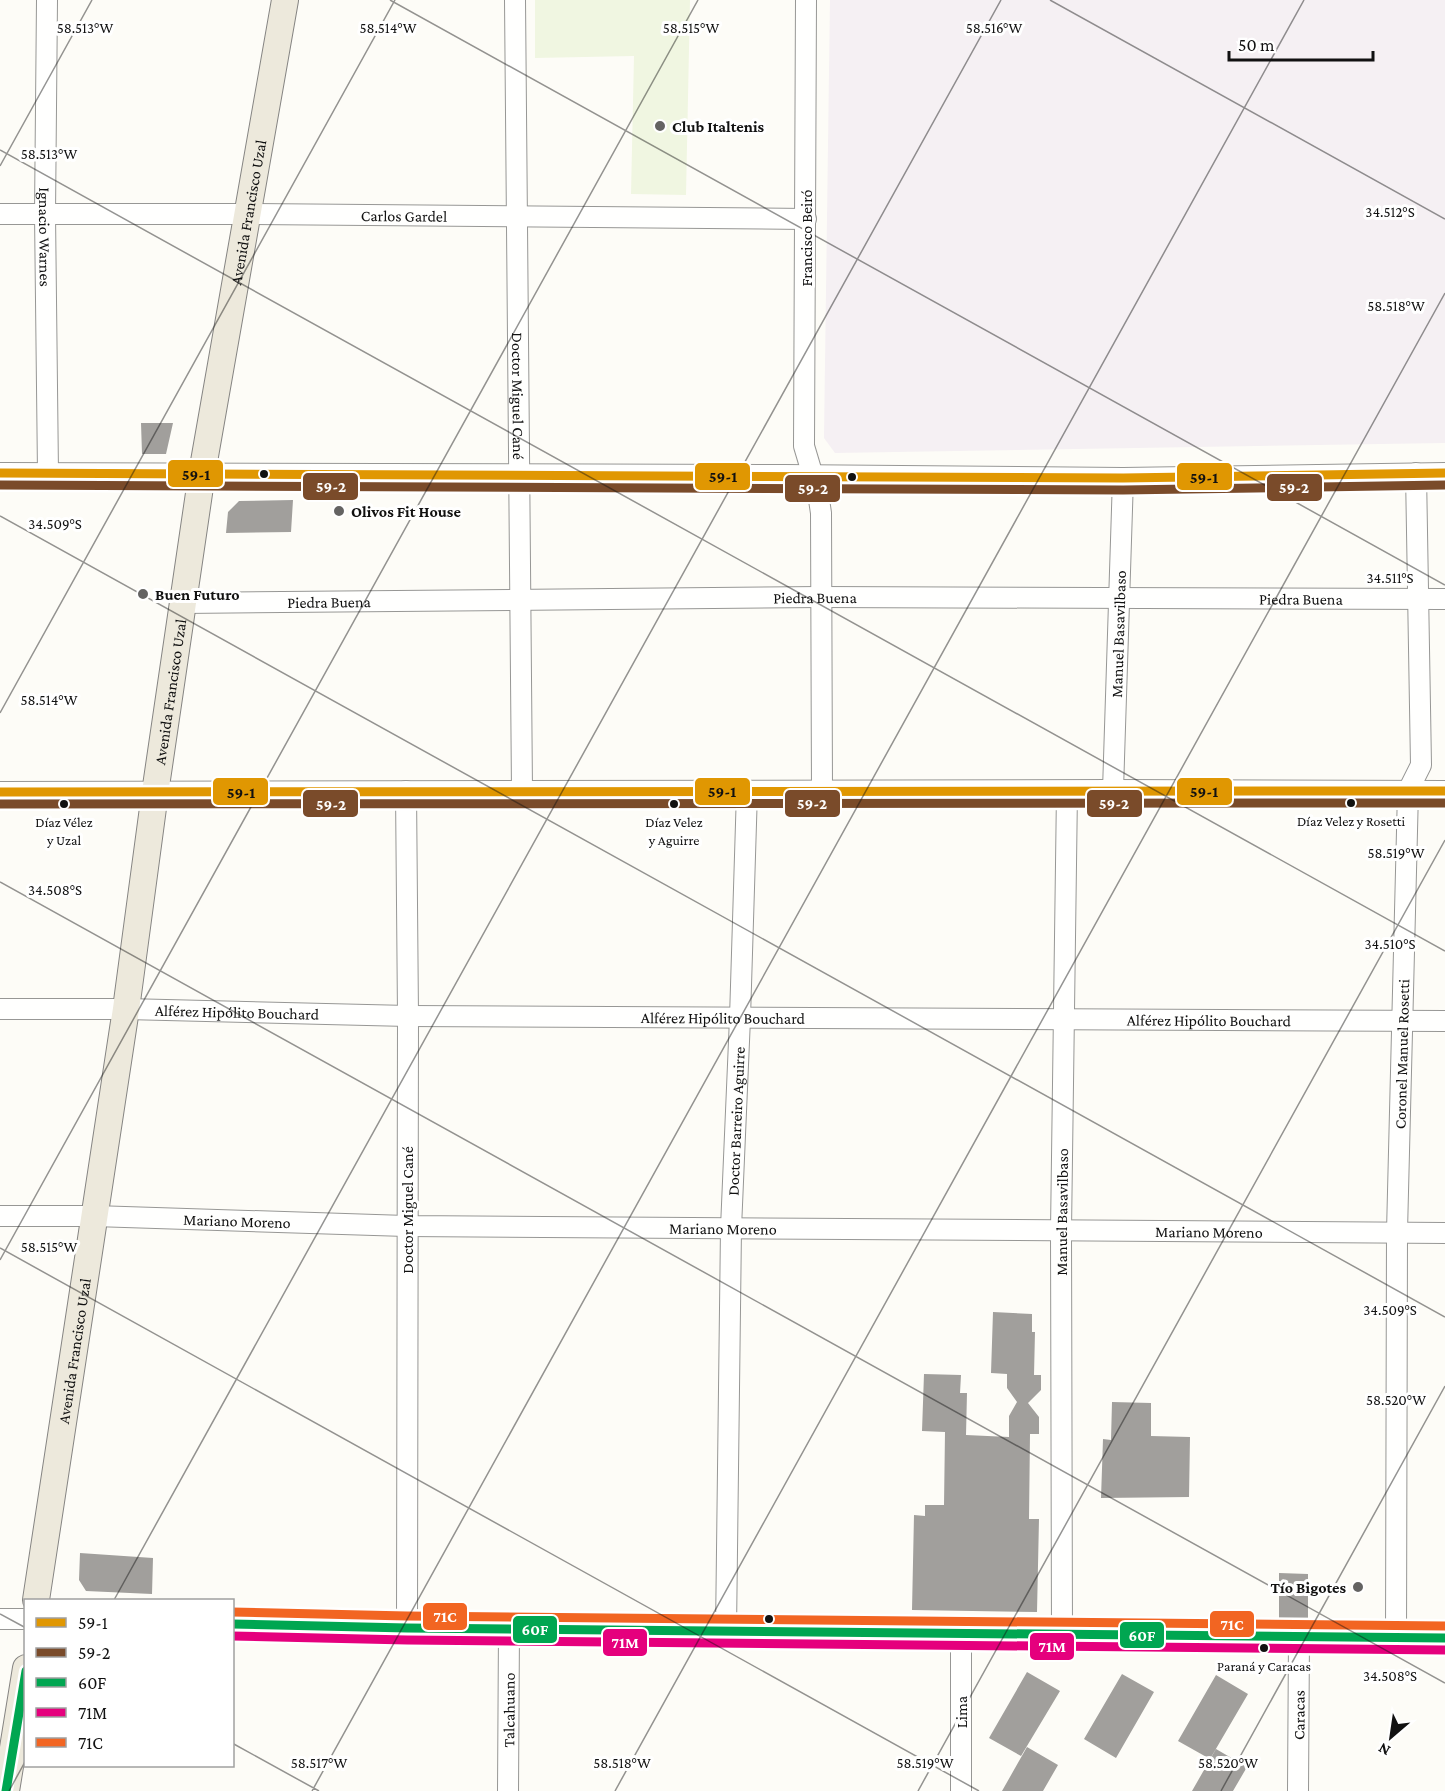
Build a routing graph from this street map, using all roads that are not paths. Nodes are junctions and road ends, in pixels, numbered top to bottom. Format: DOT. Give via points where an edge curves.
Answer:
graph roads {
  1 [pos="47,0"];
  2 [pos="285,0"];
  3 [pos="514,0"];
  4 [pos="806,0"];
  5 [pos="0,214"];
  6 [pos="45,214"];
  7 [pos="248,214"];
  8 [pos="516,217"];
  9 [pos="806,219"];
  10 [pos="0,473"];
  11 [pos="48,473"];
  12 [pos="202,473"];
  13 [pos="1416,473"];
  14 [pos="1445,473"];
  15 [pos="519,475"];
  16 [pos="812,475"];
  17 [pos="1123,478"];
  18 [pos="821,597"];
  19 [pos="520,599"];
  20 [pos="1119,599"];
  21 [pos="1418,599"];
  22 [pos="1445,599"];
  23 [pos="183,603"];
  24 [pos="1113,790"];
  25 [pos="406,791"];
  26 [pos="522,791"];
  27 [pos="747,791"];
  28 [pos="822,791"];
  29 [pos="1067,791"];
  30 [pos="1408,791"];
  31 [pos="1445,791"];
  32 [pos="0,792"];
  33 [pos="155,793"];
  34 [pos="0,1009"];
  35 [pos="126,1009"];
  36 [pos="408,1016"];
  37 [pos="740,1018"];
  38 [pos="1064,1019"];
  39 [pos="1402,1020"];
  40 [pos="1445,1020"];
  41 [pos="0,1216"];
  42 [pos="94,1216"];
  43 [pos="406,1226"];
  44 [pos="731,1228"];
  45 [pos="1061,1230"];
  46 [pos="1397,1232"];
  47 [pos="1445,1233"];
  48 [pos="36,1599"];
  49 [pos="0,1618"];
  50 [pos="24,1619"];
  51 [pos="234,1624"];
  52 [pos="407,1628"];
  53 [pos="509,1629"];
  54 [pos="726,1631"];
  55 [pos="961,1634"];
  56 [pos="1062,1634"];
  57 [pos="1299,1637"];
  58 [pos="1396,1638"];
  59 [pos="1445,1638"];
  60 [pos="24,1680"];
  61 [pos="6,1791"];
  62 [pos="508,1791"];
  63 [pos="961,1791"];
  64 [pos="1298,1791"];
  1 -- 6 [label="street, Ignacio Warnes"];
  2 -- 7 [label="main road, Avenida Francisco Uzal"];
  3 -- 8 [label="street, Doctor Miguel Cané"];
  4 -- 9 [label="street, Francisco Beiró"];
  5 -- 6 [label="street, Carlos Gardel"];
  6 -- 7 [label="street, Carlos Gardel"];
  6 -- 11 [label="street, Ignacio Warnes"];
  7 -- 8 [label="street, Carlos Gardel"];
  7 -- 12 [label="main road, Avenida Francisco Uzal"];
  8 -- 9 [label="street, Carlos Gardel"];
  8 -- 15 [label="street, Doctor Miguel Cané"];
  9 -- 16 [label="street, Francisco Beiró" via="804,446"];
  10 -- 11 [label="street"];
  11 -- 12 [label="street"];
  12 -- 15 [label="street"];
  12 -- 23 [label="main road, Avenida Francisco Uzal"];
  13 -- 14 [label="street"];
  13 -- 17 [label="street"];
  13 -- 21 [label="street, Coronel Manuel Rosetti"];
  15 -- 16 [label="street"];
  15 -- 19 [label="street, Doctor Miguel Cané"];
  16 -- 17 [label="street"];
  16 -- 18 [label="street" via="821,513"];
  17 -- 20 [label="street, Manuel Basavilbaso"];
  18 -- 19 [label="street, Piedra Buena"];
  18 -- 20 [label="street, Piedra Buena"];
  18 -- 28 [label="street"];
  19 -- 23 [label="street, Piedra Buena"];
  19 -- 26 [label="street, Doctor Miguel Cané"];
  20 -- 21 [label="street, Piedra Buena"];
  20 -- 24 [label="street, Manuel Basavilbaso"];
  21 -- 22 [label="street, Piedra Buena"];
  21 -- 30 [label="street, Coronel Manuel Rosetti" via="1421,765"];
  23 -- 33 [label="main road, Avenida Francisco Uzal"];
  24 -- 29 [label="street"];
  24 -- 30 [label="street"];
  25 -- 26 [label="street"];
  25 -- 33 [label="street"];
  25 -- 36 [label="street, Doctor Miguel Cané"];
  26 -- 27 [label="street"];
  27 -- 28 [label="street"];
  27 -- 37 [label="street, Doctor Barreiro Aguirre"];
  28 -- 29 [label="street"];
  29 -- 38 [label="street, Manuel Basavilbaso"];
  30 -- 31 [label="street"];
  30 -- 39 [label="street, Coronel Manuel Rosetti"];
  32 -- 33 [label="street"];
  33 -- 35 [label="main road, Avenida Francisco Uzal"];
  34 -- 35 [label="street, Alférez Hipólito Bouchard"];
  35 -- 36 [label="street, Alférez Hipólito Bouchard"];
  35 -- 42 [label="main road, Avenida Francisco Uzal"];
  36 -- 37 [label="street, Alférez Hipólito Bouchard"];
  36 -- 43 [label="street, Doctor Miguel Cané"];
  37 -- 38 [label="street, Alférez Hipólito Bouchard"];
  37 -- 44 [label="street, Doctor Barreiro Aguirre"];
  38 -- 39 [label="street, Alférez Hipólito Bouchard"];
  38 -- 45 [label="street, Manuel Basavilbaso"];
  39 -- 40 [label="street, Alférez Hipólito Bouchard"];
  39 -- 46 [label="street, Coronel Manuel Rosetti"];
  41 -- 42 [label="street, Mariano Moreno"];
  42 -- 43 [label="street, Mariano Moreno"];
  42 -- 48 [label="main road, Avenida Francisco Uzal"];
  43 -- 44 [label="street, Mariano Moreno"];
  43 -- 52 [label="street, Doctor Miguel Cané"];
  44 -- 45 [label="street, Mariano Moreno"];
  44 -- 54 [label="street, Doctor Barreiro Aguirre"];
  45 -- 46 [label="street, Mariano Moreno"];
  45 -- 56 [label="street, Manuel Basavilbaso"];
  46 -- 47 [label="street, Mariano Moreno"];
  46 -- 58 [label="street, Coronel Manuel Rosetti"];
  49 -- 50 [label="street"];
  51 -- 52 [label="street"];
  52 -- 53 [label="street"];
  53 -- 54 [label="street"];
  53 -- 62 [label="street, Talcahuano"];
  54 -- 55 [label="street"];
  55 -- 56 [label="street"];
  55 -- 63 [label="street, Lima"];
  56 -- 57 [label="street"];
  57 -- 58 [label="street"];
  57 -- 64 [label="street, Caracas"];
  58 -- 59 [label="street"];
  60 -- 61 [label="main road"];
}
